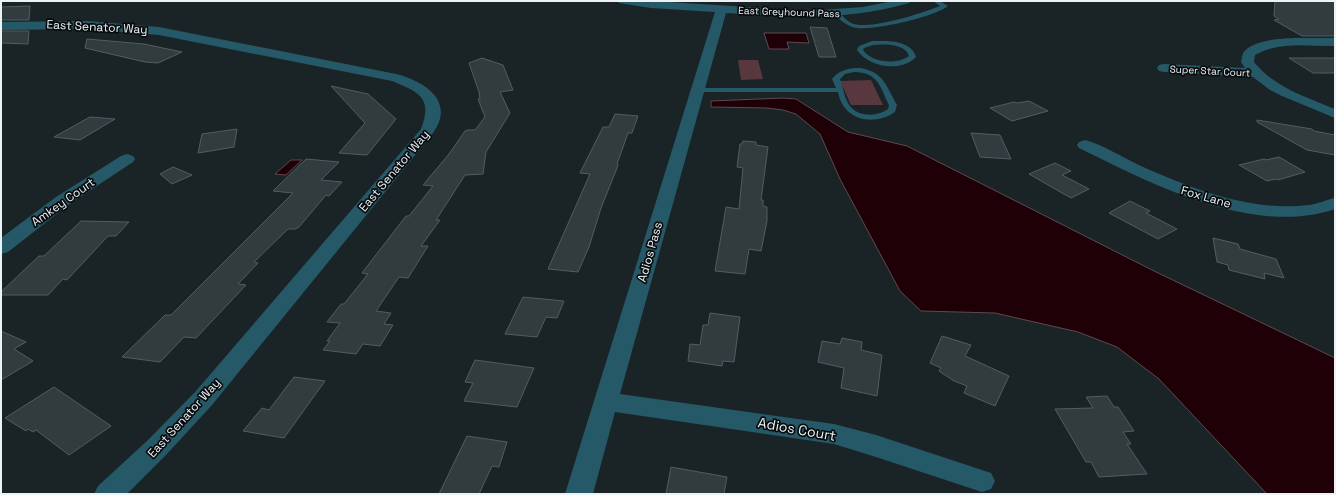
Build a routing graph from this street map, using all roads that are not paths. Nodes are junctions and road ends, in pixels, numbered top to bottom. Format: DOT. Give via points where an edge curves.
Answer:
graph roads {
  1 [pos="623,1"];
  2 [pos="905,1"];
  3 [pos="936,1"];
  4 [pos="722,10"];
  5 [pos="837,14"];
  6 [pos="1,26"];
  7 [pos="873,34"];
  8 [pos="1335,42"];
  9 [pos="1164,68"];
  10 [pos="1255,73"];
  11 [pos="698,90"];
  12 [pos="841,90"];
  13 [pos="1335,114"];
  14 [pos="1085,145"];
  15 [pos="127,159"];
  16 [pos="1335,203"];
  17 [pos="1,248"];
  18 [pos="606,401"];
  19 [pos="982,481"];
  20 [pos="108,494"];
  21 [pos="579,494"];
  1 -- 4 [label="street, East Greyhound Pass"];
  2 -- 5 [label="street, East Greyhound Pass" via="886,7"];
  3 -- 7 [label="lane" via="945,6 899,21"];
  4 -- 5 [label="street, East Greyhound Pass"];
  4 -- 11 [label="street, Adios Pass"];
  5 -- 7 [label="lane" via="849,24"];
  6 -- 20 [label="street, East Senator Way" via="111,26 209,40 396,78 416,85 425,92 434,108 434,119 428,130 204,398 146,459"];
  7 -- 7 [label="lane" via="860,50 861,54 871,60 905,62 913,57 910,50"];
  8 -- 10 [label="street" via="1278,44 1259,48 1249,53 1247,62"];
  9 -- 10 [label="street, Super Star Court"];
  10 -- 13 [label="street" via="1272,85"];
  11 -- 12 [label="lane"];
  11 -- 18 [label="street, Adios Pass"];
  12 -- 12 [label="lane" via="845,105 852,112 871,117 886,116 892,110 893,105 876,76 869,72 844,72 838,75 836,79"];
  14 -- 16 [label="street, Fox Lane" via="1171,186 1212,201 1257,209 1291,211 1319,209"];
  15 -- 17 [label="street, Amkey Court" via="56,205"];
  18 -- 19 [label="street, Adios Court" via="834,434"];
  18 -- 21 [label="street, Adios Pass"];
}
